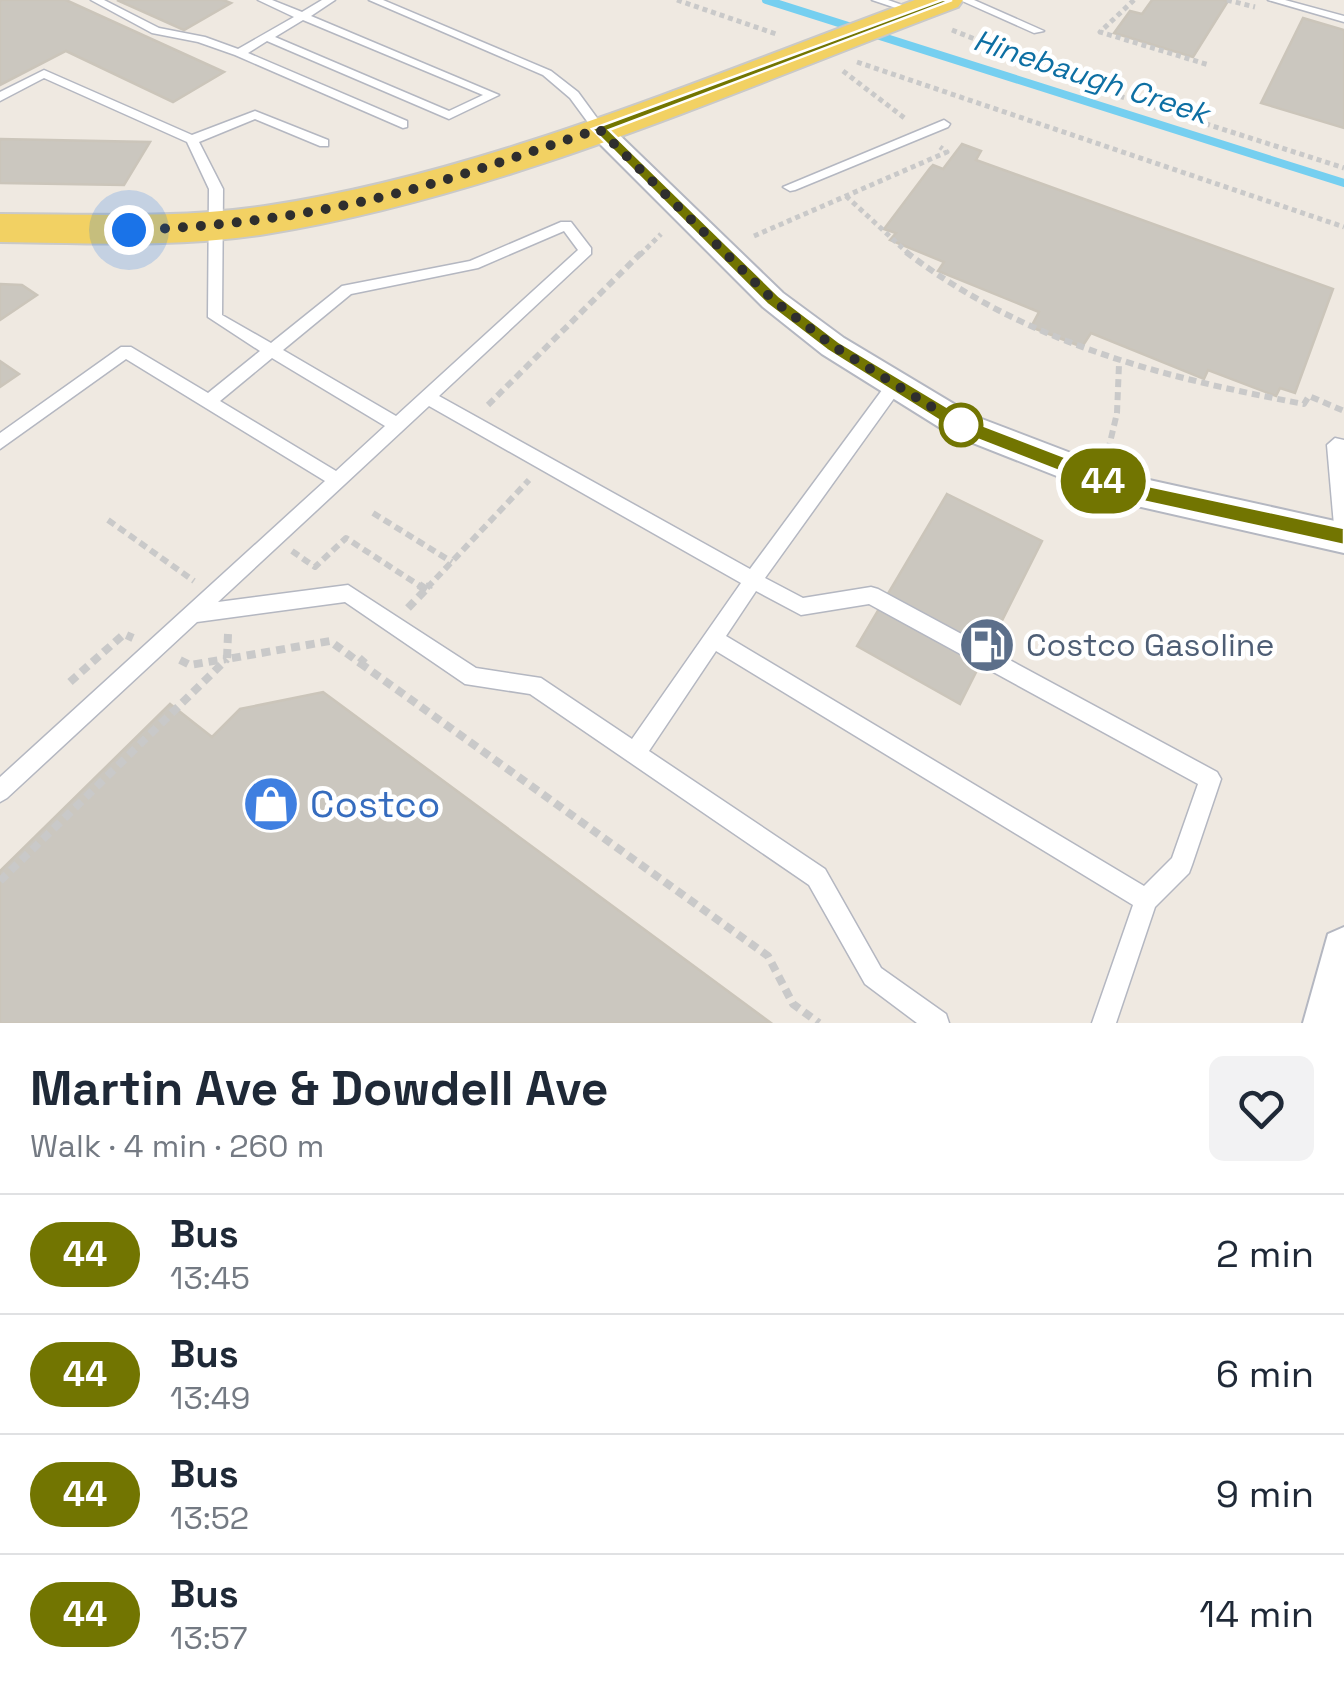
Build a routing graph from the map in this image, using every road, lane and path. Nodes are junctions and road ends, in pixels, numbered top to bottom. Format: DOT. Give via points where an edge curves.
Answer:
graph roads {
  1 [pos="96,0"];
  2 [pos="263,0"];
  3 [pos="330,0"];
  4 [pos="374,0"];
  5 [pos="676,0"];
  6 [pos="965,0"];
  7 [pos="1134,0"];
  8 [pos="1273,0"];
  9 [pos="917,13"];
  10 [pos="304,15"];
  11 [pos="1344,19"];
  12 [pos="1038,31"];
  13 [pos="266,37"];
  14 [pos="833,44"];
  15 [pos="239,52"];
  16 [pos="1209,65"];
  17 [pos="0,97"];
  18 [pos="403,124"];
  19 [pos="944,124"];
  20 [pos="599,129"];
  21 [pos="192,140"];
  22 [pos="324,143"];
  23 [pos="1344,168"];
  24 [pos="790,186"];
  25 [pos="846,196"];
  26 [pos="216,224"];
  27 [pos="1344,226"];
  28 [pos="0,228"];
  29 [pos="661,234"];
  30 [pos="272,350"];
  31 [pos="1119,364"];
  32 [pos="894,386"];
  33 [pos="427,397"];
  34 [pos="209,401"];
  35 [pos="482,411"];
  36 [pos="1344,411"];
  37 [pos="397,425"];
  38 [pos="0,442"];
  39 [pos="1344,447"];
  40 [pos="1108,453"];
  41 [pos="530,479"];
  42 [pos="337,480"];
  43 [pos="373,513"];
  44 [pos="108,520"];
  45 [pos="1344,537"];
  46 [pos="274,538"];
  47 [pos="452,562"];
  48 [pos="753,580"];
  49 [pos="199,585"];
  50 [pos="427,590"];
  51 [pos="408,608"];
  52 [pos="192,614"];
  53 [pos="713,639"];
  54 [pos="227,659"];
  55 [pos="360,663"];
  56 [pos="634,754"];
  57 [pos="0,791"];
  58 [pos="0,882"];
  59 [pos="1146,900"];
  60 [pos="1344,950"];
  61 [pos="818,1023"];
  62 [pos="937,1023"];
  63 [pos="1104,1023"];
  64 [pos="1327,1023"];
  1 -- 15 [label="lane" via="156,30"];
  2 -- 10 [label="lane"];
  3 -- 10 [label="lane"];
  4 -- 20 [label="lane" via="547,74 574,95"];
  5 -- 14 [label="path"];
  6 -- 12 [label="lane"];
  7 -- 16 [label="path" via="1100,32"];
  8 -- 11 [label="lane"];
  9 -- 14 [label="main road"];
  9 -- 23 [label="path" via="1113,94"];
  10 -- 13 [label="lane"];
  10 -- 13 [label="lane" via="493,95 449,115"];
  13 -- 15 [label="lane"];
  14 -- 20 [label="main road"];
  14 -- 27 [label="path"];
  15 -- 18 [label="lane"];
  17 -- 21 [label="lane" via="44,74"];
  19 -- 24 [label="lane"];
  20 -- 26 [label="main road" via="423,186"];
  20 -- 32 [label="street" via="773,300"];
  21 -- 22 [label="lane" via="255,116"];
  21 -- 26 [label="lane" via="216,189"];
  25 -- 31 [label="path" via="893,246 964,295 1036,334"];
  26 -- 28 [label="main road" via="64,232"];
  26 -- 30 [label="lane" via="216,317"];
  29 -- 35 [label="path"];
  30 -- 33 [label="lane" via="348,290 473,265 566,225 586,251"];
  30 -- 34 [label="lane"];
  30 -- 37 [label="lane"];
  31 -- 36 [label="path" via="1304,404 1309,396"];
  31 -- 40 [label="path"];
  32 -- 45 [label="street" via="962,426 1128,490"];
  32 -- 48 [label="lane"];
  33 -- 37 [label="lane"];
  33 -- 48 [label="lane"];
  34 -- 38 [label="lane" via="126,350"];
  34 -- 42 [label="lane"];
  37 -- 42 [label="lane"];
  39 -- 45 [label="lane" via="1335,445"];
  41 -- 47 [label="path"];
  42 -- 46 [label="lane"];
  43 -- 47 [label="path"];
  44 -- 49 [label="path"];
  46 -- 50 [label="path" via="315,567 346,538"];
  46 -- 52 [label="lane"];
  47 -- 50 [label="path"];
  48 -- 53 [label="lane"];
  48 -- 59 [label="lane" via="802,607 871,594 1210,779 1182,865"];
  50 -- 51 [label="path"];
  52 -- 56 [label="lane" via="348,593 472,677 534,686"];
  52 -- 57 [label="lane"];
  53 -- 56 [label="lane"];
  53 -- 59 [label="lane"];
  54 -- 58 [label="path"];
  55 -- 61 [label="path" via="768,956 794,1004"];
  56 -- 62 [label="lane" via="817,878 873,976"];
  59 -- 63 [label="lane"];
  60 -- 64 [label="street"];
}
